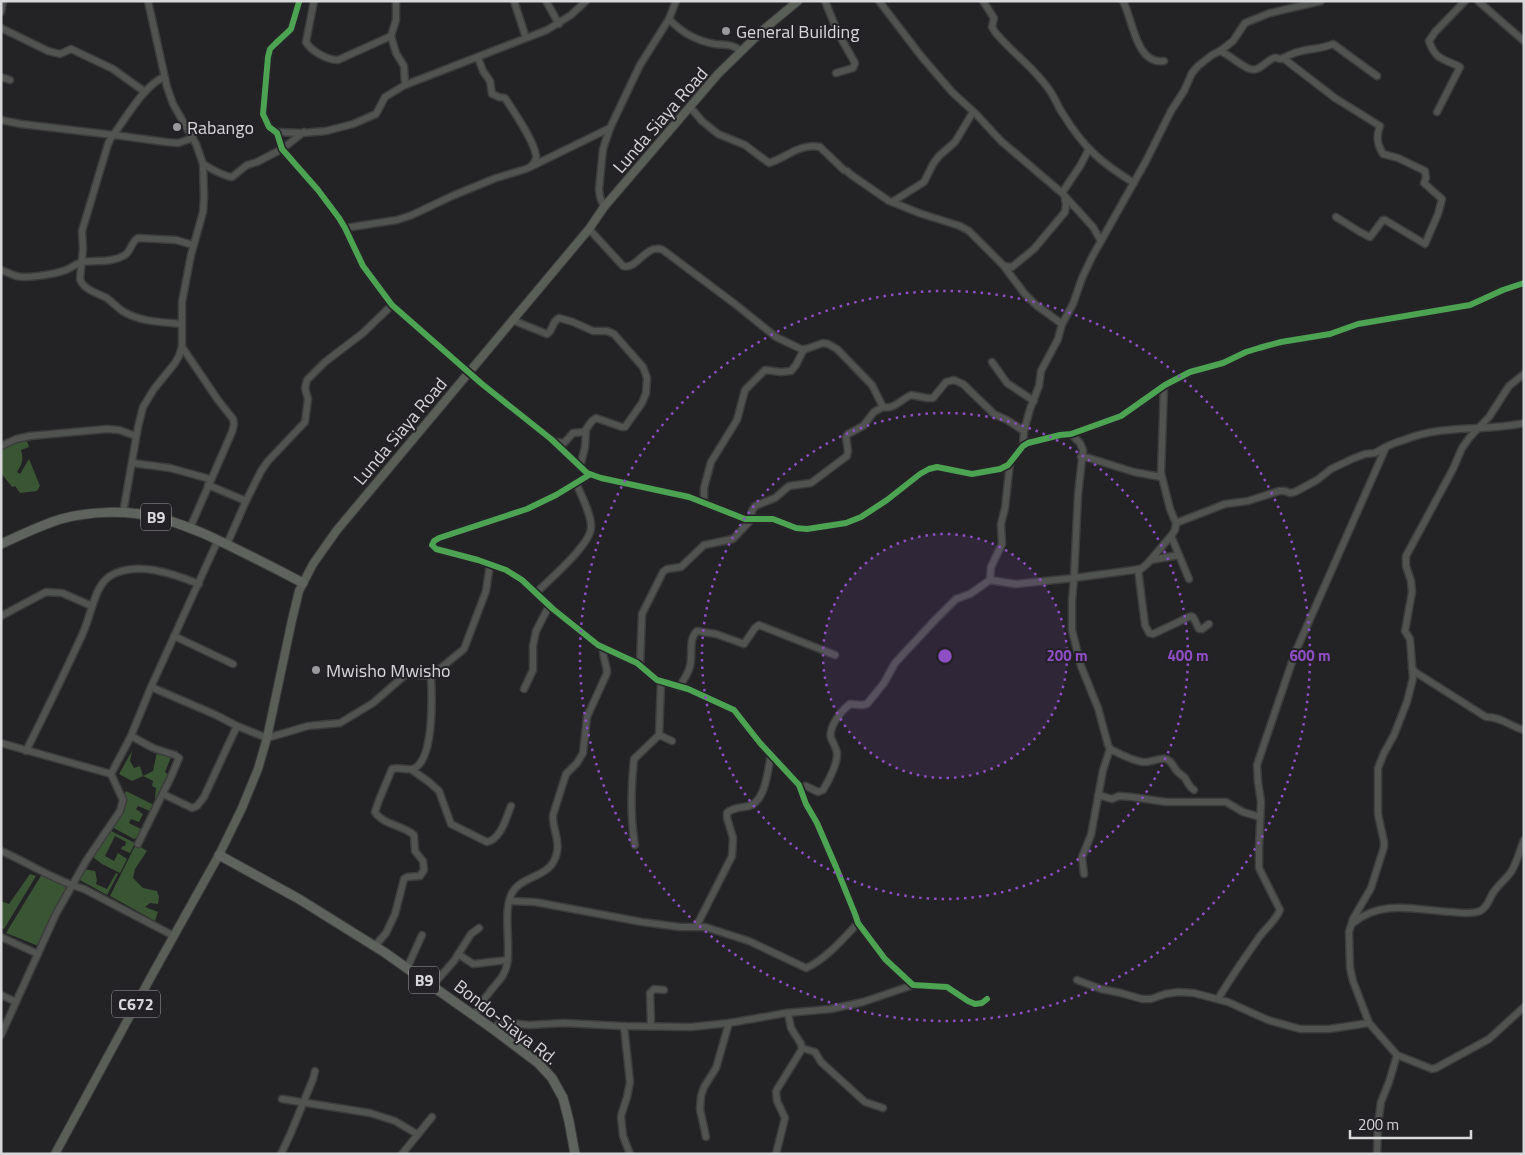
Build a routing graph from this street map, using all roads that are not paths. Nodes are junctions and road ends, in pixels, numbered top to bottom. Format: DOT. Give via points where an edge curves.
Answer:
graph roads {
  1 [pos="3,1"];
  2 [pos="148,1"];
  3 [pos="300,1"];
  4 [pos="314,1"];
  5 [pos="396,1"];
  6 [pos="514,1"];
  7 [pos="546,1"];
  8 [pos="586,1"];
  9 [pos="676,1"];
  10 [pos="798,1"];
  11 [pos="825,1"];
  12 [pos="879,1"];
  13 [pos="983,1"];
  14 [pos="1123,1"];
  15 [pos="1321,1"];
  16 [pos="1466,1"];
  17 [pos="1478,1"];
  18 [pos="1,12"];
  19 [pos="669,19"];
  20 [pos="559,24"];
  21 [pos="1,28"];
  22 [pos="391,36"];
  23 [pos="526,38"];
  24 [pos="1524,41"];
  25 [pos="741,51"];
  26 [pos="1220,51"];
  27 [pos="478,58"];
  28 [pos="1283,58"];
  29 [pos="1164,62"];
  30 [pos="836,73"];
  31 [pos="1,76"];
  32 [pos="1377,76"];
  33 [pos="164,77"];
  34 [pos="10,80"];
  35 [pos="405,85"];
  36 [pos="145,92"];
  37 [pos="690,107"];
  38 [pos="973,112"];
  39 [pos="1437,112"];
  40 [pos="1,120"];
  41 [pos="610,128"];
  42 [pos="275,132"];
  43 [pos="304,132"];
  44 [pos="114,135"];
  45 [pos="193,138"];
  46 [pos="282,149"];
  47 [pos="1089,149"];
  48 [pos="203,164"];
  49 [pos="526,169"];
  50 [pos="1134,183"];
  51 [pos="1063,194"];
  52 [pos="892,202"];
  53 [pos="604,207"];
  54 [pos="1336,217"];
  55 [pos="346,228"];
  56 [pos="588,229"];
  57 [pos="1101,241"];
  58 [pos="193,244"];
  59 [pos="82,262"];
  60 [pos="1004,266"];
  61 [pos="1,270"];
  62 [pos="1524,283"];
  63 [pos="392,304"];
  64 [pos="512,320"];
  65 [pos="181,324"];
  66 [pos="1062,324"];
  67 [pos="182,347"];
  68 [pos="804,349"];
  69 [pos="992,362"];
  70 [pos="469,372"];
  71 [pos="1524,374"];
  72 [pos="1164,386"];
  73 [pos="1034,401"];
  74 [pos="883,407"];
  75 [pos="1524,423"];
  76 [pos="1480,427"];
  77 [pos="586,430"];
  78 [pos="1024,430"];
  79 [pos="1071,434"];
  80 [pos="136,436"];
  81 [pos="554,442"];
  82 [pos="1023,442"];
  83 [pos="1,446"];
  84 [pos="1386,447"];
  85 [pos="1081,457"];
  86 [pos="132,463"];
  87 [pos="1010,463"];
  88 [pos="580,467"];
  89 [pos="589,475"];
  90 [pos="1161,476"];
  91 [pos="209,482"];
  92 [pos="576,483"];
  93 [pos="246,501"];
  94 [pos="704,503"];
  95 [pos="123,513"];
  96 [pos="751,520"];
  97 [pos="1176,523"];
  98 [pos="190,528"];
  99 [pos="1171,536"];
  100 [pos="218,540"];
  101 [pos="1,544"];
  102 [pos="227,544"];
  103 [pos="1179,555"];
  104 [pos="1150,560"];
  105 [pos="490,564"];
  106 [pos="1138,569"];
  107 [pos="1074,578"];
  108 [pos="1189,579"];
  109 [pos="990,580"];
  110 [pos="303,583"];
  111 [pos="199,584"];
  112 [pos="536,593"];
  113 [pos="92,606"];
  114 [pos="549,606"];
  115 [pos="1,616"];
  116 [pos="1209,624"];
  117 [pos="174,636"];
  118 [pos="603,648"];
  119 [pos="834,655"];
  120 [pos="233,664"];
  121 [pos="640,666"];
  122 [pos="1411,667"];
  123 [pos="431,676"];
  124 [pos="661,682"];
  125 [pos="151,686"];
  126 [pos="679,687"];
  127 [pos="524,689"];
  128 [pos="237,726"];
  129 [pos="1524,730"];
  130 [pos="659,735"];
  131 [pos="131,736"];
  132 [pos="268,738"];
  133 [pos="672,741"];
  134 [pos="1,744"];
  135 [pos="1110,749"];
  136 [pos="26,751"];
  137 [pos="771,754"];
  138 [pos="412,770"];
  139 [pos="111,774"];
  140 [pos="800,786"];
  141 [pos="1194,790"];
  142 [pos="163,794"];
  143 [pos="1098,795"];
  144 [pos="511,806"];
  145 [pos="1260,817"];
  146 [pos="1524,840"];
  147 [pos="138,844"];
  148 [pos="635,845"];
  149 [pos="1,851"];
  150 [pos="219,855"];
  151 [pos="1084,874"];
  152 [pos="71,885"];
  153 [pos="510,901"];
  154 [pos="858,923"];
  155 [pos="1351,925"];
  156 [pos="696,927"];
  157 [pos="479,928"];
  158 [pos="422,935"];
  159 [pos="174,936"];
  160 [pos="2,939"];
  161 [pos="375,946"];
  162 [pos="38,954"];
  163 [pos="458,954"];
  164 [pos="508,960"];
  165 [pos="407,968"];
  166 [pos="1077,980"];
  167 [pos="913,985"];
  168 [pos="432,986"];
  169 [pos="664,990"];
  170 [pos="1,995"];
  171 [pos="987,999"];
  172 [pos="1218,999"];
  173 [pos="16,1002"];
  174 [pos="1524,1007"];
  175 [pos="788,1013"];
  176 [pos="474,1016"];
  177 [pos="729,1023"];
  178 [pos="1369,1023"];
  179 [pos="651,1025"];
  180 [pos="624,1026"];
  181 [pos="493,1029"];
  182 [pos="1,1034"];
  183 [pos="802,1048"];
  184 [pos="1397,1055"];
  185 [pos="314,1071"];
  186 [pos="282,1099"];
  187 [pos="303,1102"];
  188 [pos="883,1108"];
  189 [pos="432,1117"];
  190 [pos="417,1134"];
  191 [pos="706,1137"];
  192 [pos="55,1154"];
  193 [pos="281,1154"];
  194 [pos="402,1154"];
  195 [pos="575,1154"];
  196 [pos="630,1154"];
  197 [pos="776,1154"];
  198 [pos="1377,1154"];
  1 -- 18 [label="street"];
  2 -- 33 [label="street"];
  3 -- 42 [label="street" via="291,29 270,49 268,56 263,114"];
  4 -- 22 [label="street" via="306,42 332,60"];
  5 -- 22 [label="street" via="396,20"];
  6 -- 23 [label="street"];
  7 -- 20 [label="street"];
  8 -- 20 [label="street"];
  9 -- 19 [label="street"];
  10 -- 25 [label="main road, Lunda Siaya Road / C672"];
  11 -- 30 [label="street" via="855,63 853,68"];
  12 -- 38 [label="street" via="921,56"];
  13 -- 47 [label="street" via="994,18 992,27 995,32 1050,91"];
  14 -- 29 [label="street" via="1144,53 1154,61"];
  15 -- 26 [label="street" via="1270,13 1245,24 1233,41"];
  16 -- 39 [label="street" via="1429,41 1432,51 1441,59 1460,67"];
  17 -- 24 [label="street"];
  19 -- 25 [label="street" via="693,37 734,46"];
  19 -- 41 [label="street" via="640,65"];
  20 -- 23 [label="street"];
  21 -- 36 [label="street" via="48,51 60,54 71,49 113,69"];
  22 -- 35 [label="street" via="396,54 404,66"];
  23 -- 27 [label="street"];
  25 -- 37 [label="main road, Lunda Siaya Road / C672"];
  26 -- 28 [label="street" via="1253,70 1274,58"];
  26 -- 50 [label="street" via="1192,73"];
  27 -- 35 [label="street"];
  27 -- 49 [label="street" via="490,81 492,94 505,98 529,138 536,160"];
  28 -- 32 [label="street" via="1335,44"];
  28 -- 54 [label="street" via="1335,98 1380,126 1378,145 1383,154 1426,171 1424,182 1442,199 1425,244 1385,220 1370,237"];
  31 -- 34 [label="street"];
  33 -- 36 [label="street"];
  33 -- 45 [label="street" via="173,104"];
  35 -- 43 [label="street" via="385,97 376,114 368,118 326,131"];
  36 -- 44 [label="street"];
  37 -- 52 [label="street" via="718,134 745,145 769,163 794,150 820,147 844,170"];
  37 -- 53 [label="main road, Lunda Siaya Road / C672"];
  38 -- 51 [label="street" via="1002,142"];
  38 -- 52 [label="street" via="955,142 933,164 926,184"];
  40 -- 44 [label="street"];
  41 -- 49 [label="street"];
  41 -- 53 [label="street" via="599,189"];
  42 -- 43 [label="street"];
  42 -- 46 [label="street"];
  43 -- 46 [label="street"];
  44 -- 45 [label="street" via="174,143"];
  44 -- 59 [label="street" via="108,144 84,219"];
  45 -- 48 [label="street"];
  46 -- 48 [label="street" via="229,177"];
  46 -- 55 [label="street"];
  47 -- 50 [label="street"];
  47 -- 51 [label="street"];
  48 -- 58 [label="street" via="203,212"];
  49 -- 55 [label="street" via="458,193 412,216"];
  50 -- 57 [label="street"];
  51 -- 57 [label="street" via="1093,227"];
  51 -- 60 [label="street" via="1066,207 1060,219 1034,249 1012,267"];
  52 -- 60 [label="street" via="967,229"];
  53 -- 56 [label="main road, Lunda Siaya Road / C672"];
  55 -- 63 [label="street" via="360,261"];
  56 -- 64 [label="main road, Lunda Siaya Road / C672"];
  56 -- 68 [label="street" via="626,267 653,249 668,252 776,337"];
  57 -- 66 [label="street"];
  58 -- 59 [label="street" via="138,238 125,255 114,260"];
  58 -- 65 [label="street"];
  59 -- 61 [label="street" via="64,271 36,276 16,276"];
  59 -- 65 [label="street" via="81,283 125,313"];
  60 -- 66 [label="street" via="1036,306"];
  62 -- 72 [label="street" via="1470,305 1358,324 1330,334 1251,350 1223,363 1190,372"];
  63 -- 70 [label="street"];
  63 -- 93 [label="street" via="309,378 305,388 308,399 305,422 268,461"];
  64 -- 70 [label="main road, Lunda Siaya Road / C672"];
  64 -- 77 [label="street" via="547,334 559,318 593,331 610,332 618,336 643,367 647,378 646,392 625,426 596,418"];
  65 -- 67 [label="street"];
  66 -- 73 [label="street" via="1041,371"];
  67 -- 80 [label="street" via="143,407"];
  67 -- 91 [label="street" via="234,419 232,432"];
  68 -- 74 [label="street" via="823,343 837,349 872,385"];
  68 -- 94 [label="street" via="790,371 765,370 745,390 737,420 710,464"];
  69 -- 73 [label="street" via="1007,383"];
  70 -- 81 [label="street"];
  70 -- 110 [label="main road, Lunda Siaya Road / C672" via="334,535"];
  71 -- 76 [label="street" via="1509,386"];
  72 -- 79 [label="street" via="1126,414"];
  72 -- 90 [label="street"];
  73 -- 78 [label="street"];
  74 -- 78 [label="street" via="888,408 911,395 933,398 946,382 954,380 963,384 994,414"];
  74 -- 96 [label="street" via="848,434 847,456 811,483 786,487 775,498 757,504"];
  75 -- 76 [label="street"];
  76 -- 84 [label="street" via="1420,433"];
  76 -- 122 [label="street" via="1462,448 1406,556 1412,592 1405,631 1410,640"];
  77 -- 81 [label="street" via="574,433 564,443"];
  77 -- 88 [label="street"];
  78 -- 82 [label="street"];
  79 -- 82 [label="street"];
  79 -- 85 [label="street" via="1080,442"];
  80 -- 83 [label="street" via="114,429 100,429 25,437"];
  80 -- 86 [label="street"];
  81 -- 88 [label="street"];
  82 -- 87 [label="street"];
  84 -- 97 [label="street" via="1352,459 1295,492 1276,492 1225,504"];
  84 -- 145 [label="street" via="1295,653 1268,729 1257,765"];
  85 -- 90 [label="street"];
  85 -- 107 [label="street"];
  86 -- 91 [label="street" via="170,468"];
  86 -- 95 [label="street"];
  87 -- 96 [label="street" via="1000,469 977,474 929,469 871,512 846,523 807,529 773,519"];
  87 -- 109 [label="street" via="1001,524 1002,544 991,567"];
  88 -- 89 [label="street"];
  89 -- 92 [label="street"];
  89 -- 94 [label="street" via="670,492"];
  90 -- 97 [label="street"];
  91 -- 93 [label="street"];
  91 -- 98 [label="street"];
  92 -- 105 [label="street" via="527,509 448,534 432,543 436,549"];
  92 -- 112 [label="street" via="590,518 590,533 579,551"];
  93 -- 102 [label="street"];
  94 -- 96 [label="street"];
  95 -- 98 [label="highway, B9" via="155,516"];
  95 -- 101 [label="highway, B9" via="94,513 61,519"];
  96 -- 121 [label="street" via="733,539 704,545 681,567 661,574 642,614"];
  97 -- 99 [label="street" via="1176,530"];
  98 -- 100 [label="highway, B9"];
  99 -- 103 [label="street"];
  99 -- 104 [label="street"];
  100 -- 102 [label="highway, B9"];
  100 -- 111 [label="street"];
  102 -- 110 [label="highway, B9"];
  103 -- 104 [label="street"];
  103 -- 108 [label="street"];
  104 -- 106 [label="street"];
  105 -- 112 [label="street" via="514,574"];
  105 -- 123 [label="street" via="482,604 464,649"];
  106 -- 107 [label="street"];
  106 -- 116 [label="street" via="1145,626 1149,633 1191,616 1199,629"];
  107 -- 109 [label="street" via="1015,584"];
  107 -- 135 [label="street" via="1073,640"];
  109 -- 140 [label="street" via="956,600 935,620 895,663 867,704 848,705 831,733 837,756 824,789 818,792"];
  110 -- 132 [label="main road, Lunda Siaya Road / C672" via="292,620"];
  111 -- 113 [label="street" via="153,570 123,572 106,580"];
  111 -- 117 [label="street"];
  112 -- 114 [label="street"];
  113 -- 115 [label="street" via="62,593 46,592"];
  113 -- 136 [label="street" via="76,648"];
  114 -- 118 [label="street"];
  114 -- 127 [label="street" via="536,631 533,670"];
  117 -- 120 [label="street"];
  117 -- 125 [label="street"];
  118 -- 121 [label="street"];
  118 -- 153 [label="street" via="607,673 587,717 583,753 566,774 553,815 558,843 555,862 517,888"];
  119 -- 126 [label="street" via="759,626 744,644 697,631 693,637 689,670"];
  121 -- 124 [label="street"];
  122 -- 129 [label="street" via="1486,717 1494,716"];
  122 -- 155 [label="street" via="1413,678 1407,702 1378,773 1378,814 1384,848 1371,888"];
  123 -- 132 [label="street" via="404,676 374,703 340,723 308,726"];
  123 -- 138 [label="street" via="428,743 423,760"];
  124 -- 126 [label="street"];
  124 -- 130 [label="street"];
  125 -- 128 [label="street"];
  125 -- 131 [label="street"];
  126 -- 137 [label="street" via="734,710"];
  128 -- 132 [label="street"];
  128 -- 142 [label="street" via="204,797 195,807"];
  130 -- 133 [label="street"];
  130 -- 148 [label="street" via="634,759"];
  131 -- 139 [label="street"];
  131 -- 142 [label="street" via="179,758"];
  132 -- 150 [label="main road, Lunda Siaya Road / C672" via="250,791"];
  134 -- 136 [label="street"];
  135 -- 141 [label="street" via="1143,762 1167,760"];
  135 -- 143 [label="street"];
  136 -- 139 [label="street"];
  137 -- 140 [label="street"];
  137 -- 156 [label="street" via="758,802 727,813 733,838 732,856"];
  138 -- 144 [label="street" via="439,791 451,824 487,842 497,836"];
  138 -- 161 [label="street" via="392,769 375,812 383,820 414,835 415,851 423,861 424,870 420,876 404,880 395,914"];
  139 -- 152 [label="street" via="123,805"];
  140 -- 154 [label="street"];
  142 -- 147 [label="street"];
  143 -- 145 [label="street" via="1112,799 1139,797 1166,802 1226,802"];
  143 -- 151 [label="street" via="1091,835 1082,857"];
  145 -- 172 [label="street" via="1260,868 1280,910"];
  146 -- 155 [label="street" via="1512,870 1487,905 1478,911 1430,912 1389,908 1369,913"];
  149 -- 152 [label="street"];
  150 -- 159 [label="main road, C672"];
  150 -- 161 [label="highway, Bondo-Siaya Rd. / B9"];
  152 -- 159 [label="street"];
  152 -- 162 [label="street"];
  153 -- 156 [label="street" via="521,900 642,922"];
  153 -- 164 [label="street"];
  154 -- 156 [label="street" via="839,944 806,968 749,941"];
  154 -- 167 [label="street" via="886,959"];
  155 -- 178 [label="street" via="1348,939 1350,968"];
  157 -- 163 [label="street"];
  158 -- 165 [label="street"];
  159 -- 192 [label="main road, C672"];
  160 -- 162 [label="street"];
  161 -- 165 [label="highway, Bondo-Siaya Rd. / B9"];
  162 -- 173 [label="street"];
  163 -- 164 [label="street" via="473,964"];
  163 -- 168 [label="street"];
  164 -- 176 [label="street" via="504,974"];
  165 -- 168 [label="highway, Bondo-Siaya Rd. / B9"];
  166 -- 172 [label="street" via="1142,999 1178,992"];
  167 -- 171 [label="street" via="947,987 974,1004"];
  167 -- 175 [label="street" via="863,1002"];
  168 -- 176 [label="highway, Bondo-Siaya Rd. / B9"];
  169 -- 179 [label="street" via="654,989 650,993"];
  170 -- 173 [label="street"];
  172 -- 178 [label="street" via="1268,1020 1300,1029 1329,1029"];
  173 -- 182 [label="street"];
  174 -- 184 [label="street" via="1489,1039 1436,1068"];
  175 -- 177 [label="street"];
  175 -- 183 [label="street"];
  176 -- 181 [label="highway, Bondo-Siaya Rd. / B9"];
  177 -- 179 [label="street" via="683,1027"];
  177 -- 191 [label="street" via="716,1068 701,1096"];
  178 -- 184 [label="street"];
  179 -- 180 [label="street"];
  180 -- 181 [label="street" via="501,1022"];
  180 -- 196 [label="street" via="630,1082 621,1116"];
  181 -- 195 [label="highway, Bondo-Siaya Rd. / B9" via="543,1067 552,1078 567,1111"];
  183 -- 188 [label="street" via="815,1052 819,1060 865,1102"];
  183 -- 197 [label="street" via="776,1091 785,1118"];
  184 -- 198 [label="street" via="1381,1102"];
  185 -- 187 [label="street"];
  186 -- 187 [label="street"];
  187 -- 190 [label="street" via="370,1113 395,1121"];
  187 -- 193 [label="street"];
  189 -- 190 [label="street"];
  190 -- 194 [label="street"];
}
